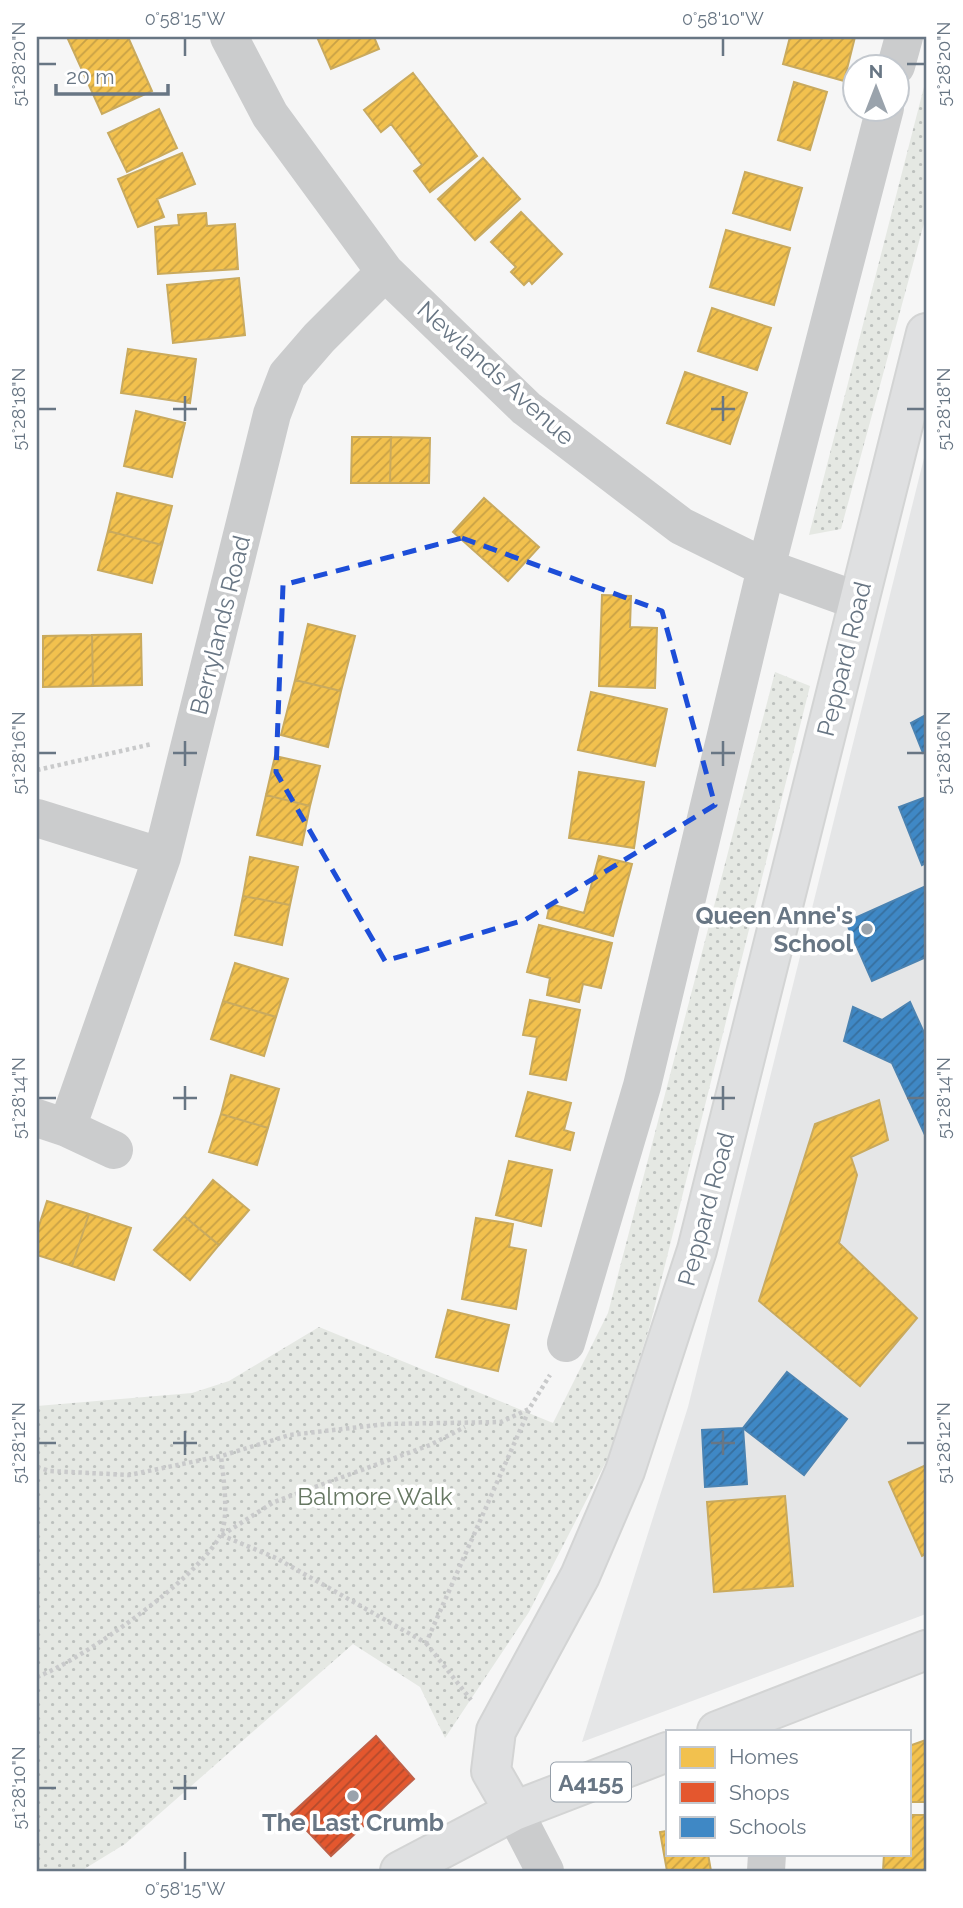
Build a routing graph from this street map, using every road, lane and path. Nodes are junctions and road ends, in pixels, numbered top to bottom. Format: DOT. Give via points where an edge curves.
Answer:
graph roads {
  1 [pos="229,37"];
  2 [pos="881,122"];
  3 [pos="384,272"];
  4 [pos="926,333"];
  5 [pos="766,568"];
  6 [pos="858,601"];
  7 [pos="193,734"];
  8 [pos="37,770"];
  9 [pos="37,818"];
  10 [pos="162,857"];
  11 [pos="52,1123"];
  12 [pos="114,1150"];
  13 [pos="566,1343"];
  14 [pos="530,1409"];
  15 [pos="468,1425"];
  16 [pos="221,1456"];
  17 [pos="37,1467"];
  18 [pos="221,1535"];
  19 [pos="426,1643"];
  20 [pos="926,1650"];
  21 [pos="37,1677"];
  22 [pos="762,1722"];
  23 [pos="722,1730"];
  24 [pos="496,1731"];
  25 [pos="666,1752"];
  26 [pos="514,1811"];
  27 [pos="400,1871"];
  28 [pos="545,1871"];
  1 -- 3 [label="street, Newlands Avenue" via="270,115"];
  2 -- 5 [label="street"];
  3 -- 5 [label="street, Newlands Avenue" via="526,408 681,526"];
  3 -- 7 [label="street, Berrylands Road" via="287,375 272,414"];
  4 -- 6 [label="main road, Peppard Road"];
  5 -- 6 [label="street, Newlands Avenue"];
  5 -- 13 [label="street" via="642,1086"];
  6 -- 24 [label="main road, Peppard Road" via="697,1251 625,1471 580,1576"];
  7 -- 8 [label="path"];
  7 -- 10 [label="street, Berrylands Road"];
  9 -- 10 [label="street"];
  10 -- 11 [label="street, Berrylands Road"];
  11 -- 12 [label="street, Berrylands Road"];
  13 -- 14 [label="path"];
  14 -- 15 [label="path" via="501,1422"];
  14 -- 19 [label="path"];
  15 -- 16 [label="path" via="386,1424 290,1435"];
  15 -- 18 [label="path" via="430,1445 274,1502"];
  16 -- 17 [label="path" via="129,1475"];
  16 -- 18 [label="path" via="225,1502"];
  18 -- 19 [label="path" via="276,1558"];
  18 -- 21 [label="path" via="137,1617 54,1671"];
  19 -- 24 [label="path"];
  20 -- 22 [label="main road"];
  22 -- 23 [label="main road"];
  24 -- 26 [label="main road, Peppard Road" via="491,1770"];
  25 -- 26 [label="main road, A4155"];
  26 -- 27 [label="main road, A4155"];
  26 -- 28 [label="street"];
}
